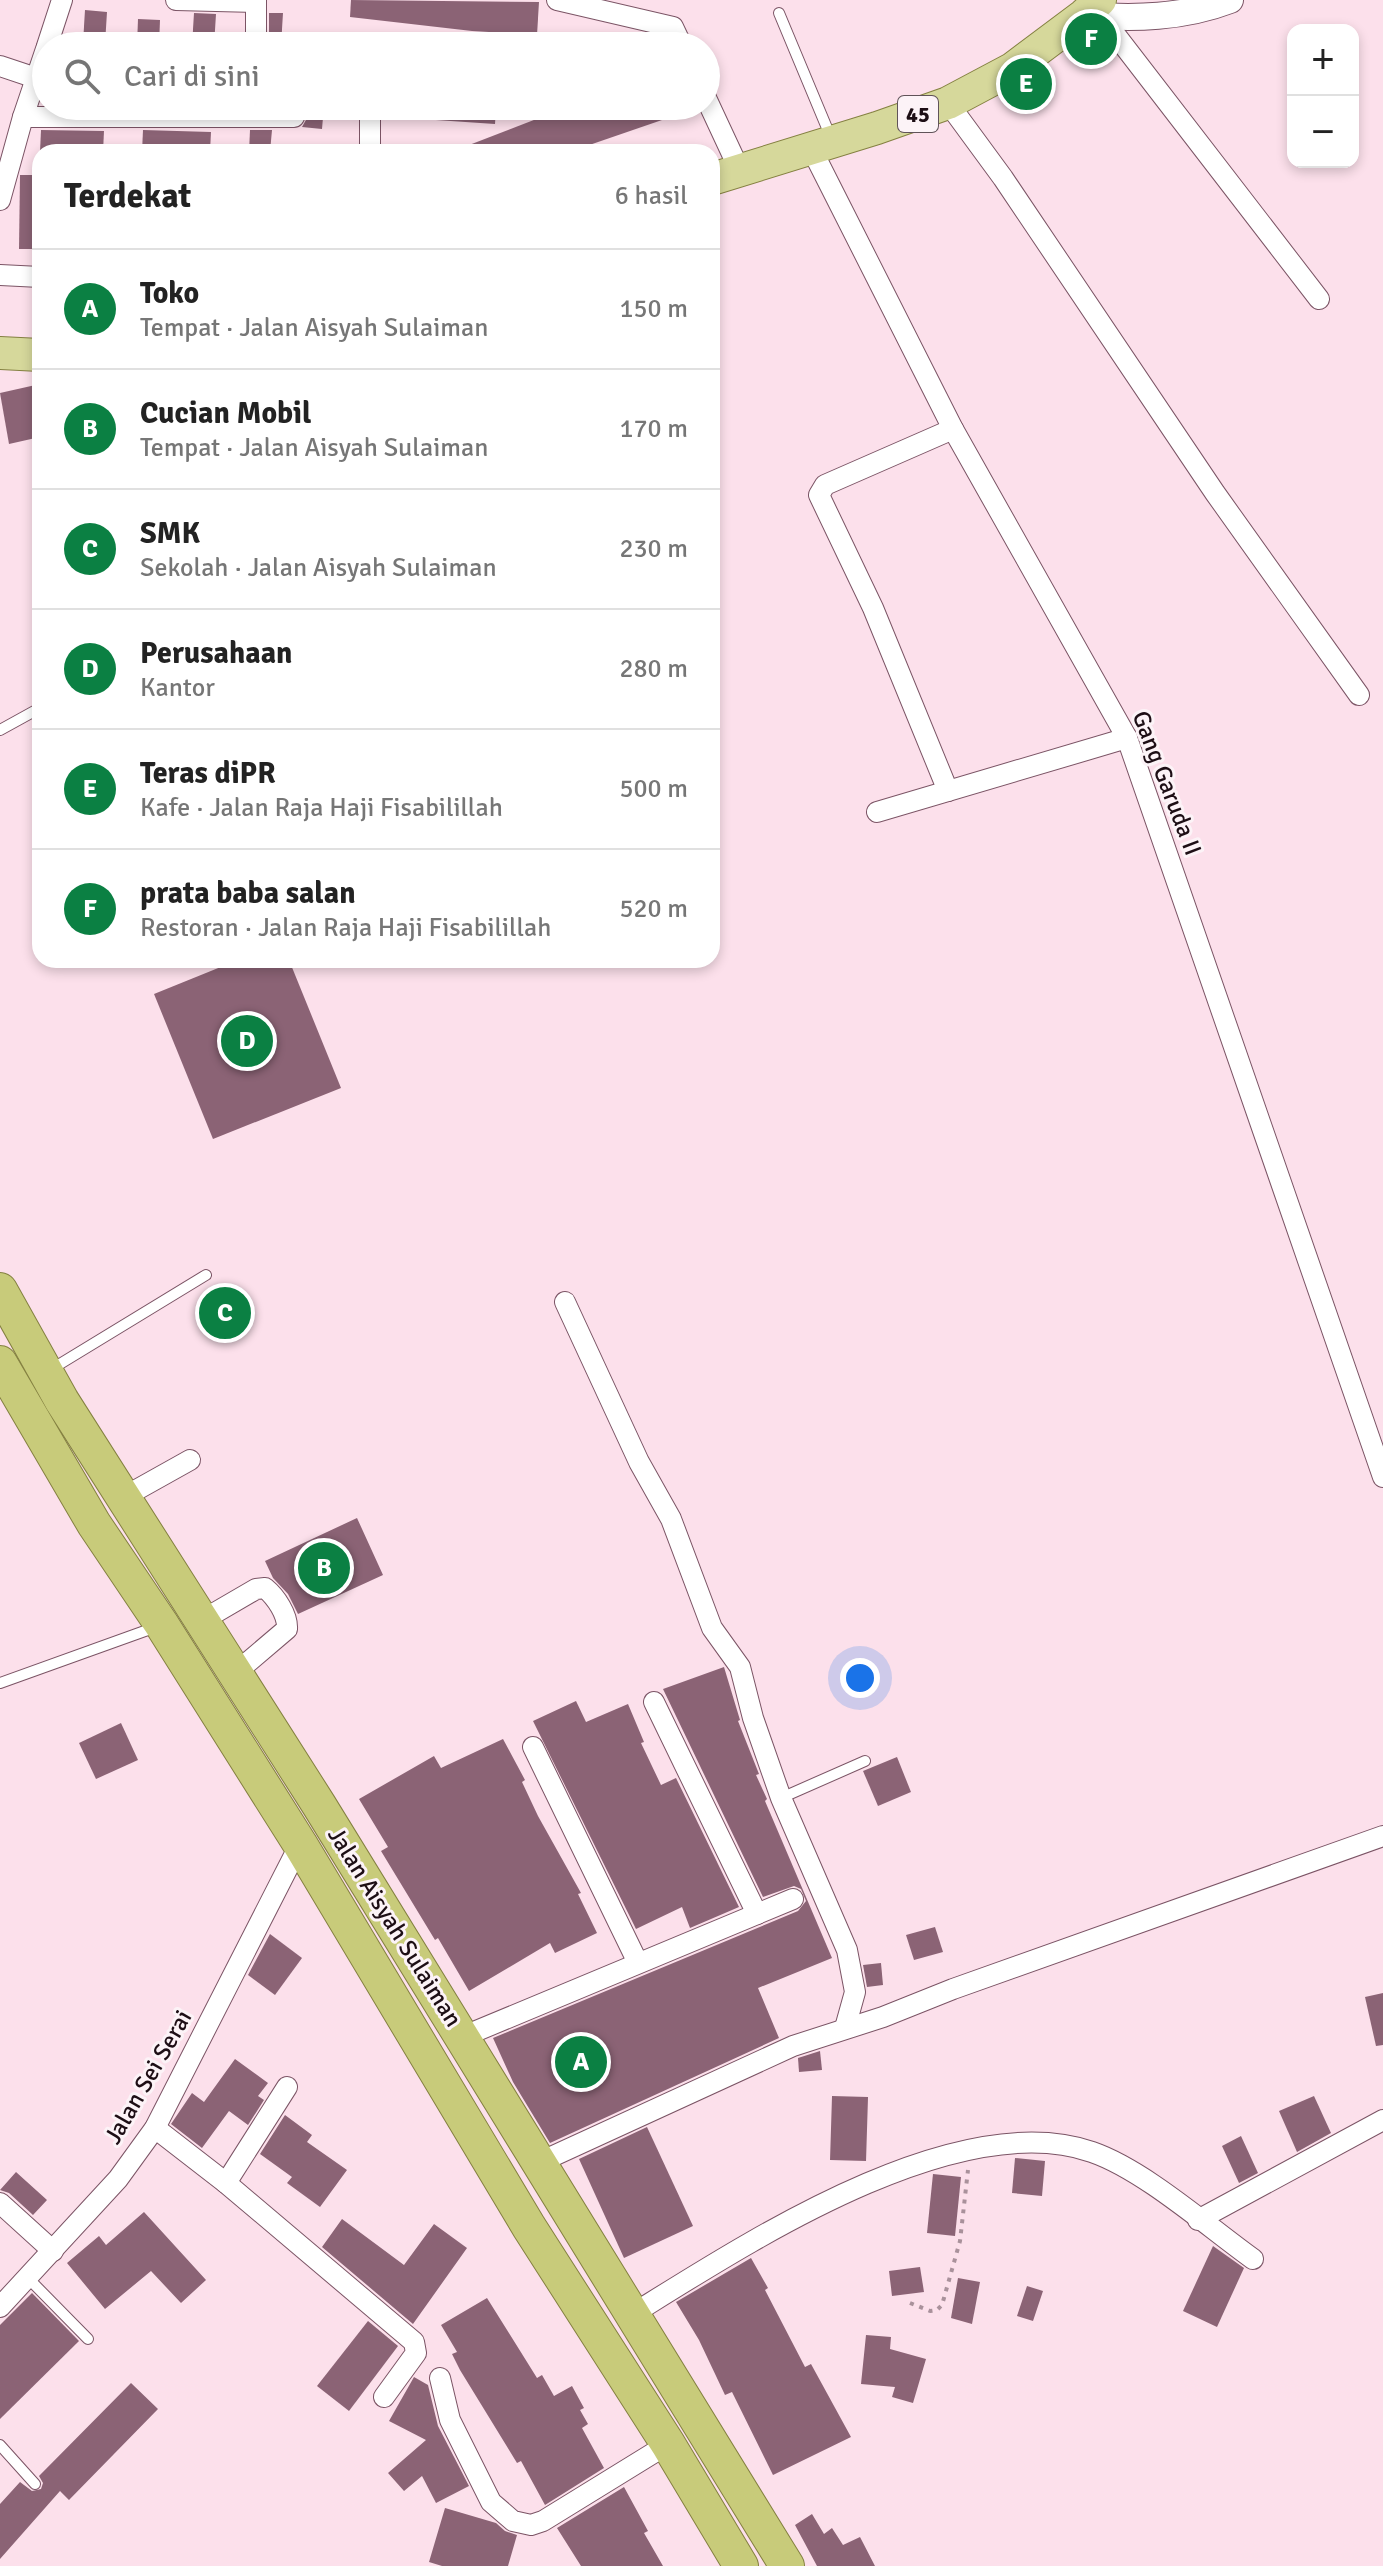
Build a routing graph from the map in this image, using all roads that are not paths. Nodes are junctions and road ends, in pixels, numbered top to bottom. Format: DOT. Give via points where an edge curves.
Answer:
graph roads {
  1 [pos="62,0"];
  2 [pos="176,0"];
  3 [pos="557,0"];
  4 [pos="1230,0"];
  5 [pos="256,1"];
  6 [pos="1095,10"];
  7 [pos="779,13"];
  8 [pos="51,32"];
  9 [pos="256,32"];
  10 [pos="675,32"];
  11 [pos="0,66"];
  12 [pos="32,77"];
  13 [pos="32,90"];
  14 [pos="948,103"];
  15 [pos="23,117"];
  16 [pos="32,117"];
  17 [pos="370,120"];
  18 [pos="712,120"];
  19 [pos="370,144"];
  20 [pos="718,144"];
  21 [pos="822,145"];
  22 [pos="720,152"];
  23 [pos="726,175"];
  24 [pos="0,200"];
  25 [pos="0,275"];
  26 [pos="32,277"];
  27 [pos="1319,299"];
  28 [pos="953,429"];
  29 [pos="1359,695"];
  30 [pos="32,712"];
  31 [pos="0,730"];
  32 [pos="1127,738"];
  33 [pos="948,791"];
  34 [pos="877,812"];
  35 [pos="206,1275"];
  36 [pos="0,1290"];
  37 [pos="565,1302"];
  38 [pos="0,1363"];
  39 [pos="47,1398"];
  40 [pos="190,1460"];
  41 [pos="1383,1477"];
  42 [pos="122,1498"];
  43 [pos="201,1621"];
  44 [pos="162,1625"];
  45 [pos="234,1674"];
  46 [pos="0,1683"];
  47 [pos="654,1702"];
  48 [pos="533,1747"];
  49 [pos="865,1761"];
  50 [pos="781,1798"];
  51 [pos="1383,1836"];
  52 [pos="300,1844"];
  53 [pos="793,1899"];
  54 [pos="757,1914"];
  55 [pos="638,1963"];
  56 [pos="845,2028"];
  57 [pos="462,2037"];
  58 [pos="287,2087"];
  59 [pos="1383,2120"];
  60 [pos="155,2128"];
  61 [pos="538,2163"];
  62 [pos="226,2183"];
  63 [pos="0,2203"];
  64 [pos="1198,2220"];
  65 [pos="53,2251"];
  66 [pos="1253,2259"];
  67 [pos="27,2277"];
  68 [pos="0,2307"];
  69 [pos="631,2315"];
  70 [pos="88,2339"];
  71 [pos="440,2378"];
  72 [pos="384,2397"];
  73 [pos="668,2444"];
  74 [pos="0,2445"];
  75 [pos="35,2484"];
  76 [pos="741,2566"];
  77 [pos="787,2566"];
  1 -- 8 [label="street"];
  2 -- 5 [label="street"];
  3 -- 10 [label="street" via="673,27"];
  4 -- 6 [label="street" via="1162,17"];
  5 -- 9 [label="street"];
  6 -- 14 [label="main road, 45" via="1012,69"];
  6 -- 27 [label="street"];
  7 -- 21 [label="lane"];
  11 -- 12 [label="street"];
  13 -- 15 [label="street"];
  14 -- 21 [label="main road, 45"];
  14 -- 29 [label="street"];
  15 -- 16 [label="street"];
  15 -- 24 [label="street"];
  17 -- 19 [label="street"];
  18 -- 20 [label="street"];
  21 -- 23 [label="main road, 45"];
  21 -- 28 [label="street, Gang Garuda II"];
  22 -- 23 [label="street"];
  25 -- 26 [label="street"];
  28 -- 32 [label="street, Gang Garuda II"];
  28 -- 33 [label="street" via="825,485 819,495 873,608"];
  30 -- 31 [label="lane"];
  32 -- 33 [label="street"];
  32 -- 41 [label="street, Gang Garuda II"];
  33 -- 34 [label="street"];
  35 -- 39 [label="lane"];
  36 -- 39 [label="highway, Jalan Aisyah Sulaiman"];
  37 -- 50 [label="street" via="671,1519 712,1628 740,1667"];
  38 -- 39 [label="highway, Jalan Aisyah Sulaiman"];
  39 -- 42 [label="highway, Jalan Aisyah Sulaiman"];
  39 -- 44 [label="highway, Jalan Aisyah Sulaiman" via="94,1524"];
  40 -- 42 [label="street"];
  42 -- 43 [label="highway, Jalan Aisyah Sulaiman"];
  43 -- 45 [label="highway, Jalan Aisyah Sulaiman"];
  43 -- 45 [label="street" via="256,1589 270,1592 287,1629"];
  44 -- 46 [label="lane"];
  44 -- 52 [label="highway, Jalan Aisyah Sulaiman"];
  45 -- 57 [label="highway, Jalan Aisyah Sulaiman"];
  47 -- 54 [label="street"];
  48 -- 55 [label="street"];
  49 -- 50 [label="lane"];
  50 -- 56 [label="street" via="851,1965 855,1992"];
  51 -- 56 [label="street"];
  52 -- 60 [label="street, Jalan Sei Serai"];
  52 -- 73 [label="highway, Jalan Aisyah Sulaiman" via="529,2227"];
  53 -- 54 [label="street"];
  54 -- 55 [label="street"];
  55 -- 57 [label="street"];
  56 -- 61 [label="street" via="793,2046"];
  57 -- 61 [label="highway, Jalan Aisyah Sulaiman"];
  58 -- 62 [label="street"];
  59 -- 64 [label="street"];
  60 -- 62 [label="street"];
  60 -- 65 [label="street, Jalan Sei Serai" via="118,2179"];
  61 -- 69 [label="highway, Jalan Aisyah Sulaiman"];
  62 -- 72 [label="street" via="414,2342 416,2353"];
  63 -- 65 [label="street"];
  64 -- 66 [label="street"];
  64 -- 69 [label="street" via="1137,2175 1091,2152 1014,2143 891,2173 763,2234"];
  65 -- 67 [label="street, Jalan Sei Serai"];
  67 -- 68 [label="street, Jalan Sei Serai"];
  67 -- 70 [label="lane"];
  69 -- 77 [label="highway, Jalan Aisyah Sulaiman"];
  71 -- 73 [label="street" via="450,2420 482,2487 504,2515 524,2524 543,2521"];
  73 -- 76 [label="highway, Jalan Aisyah Sulaiman"];
  74 -- 75 [label="lane"];
}
